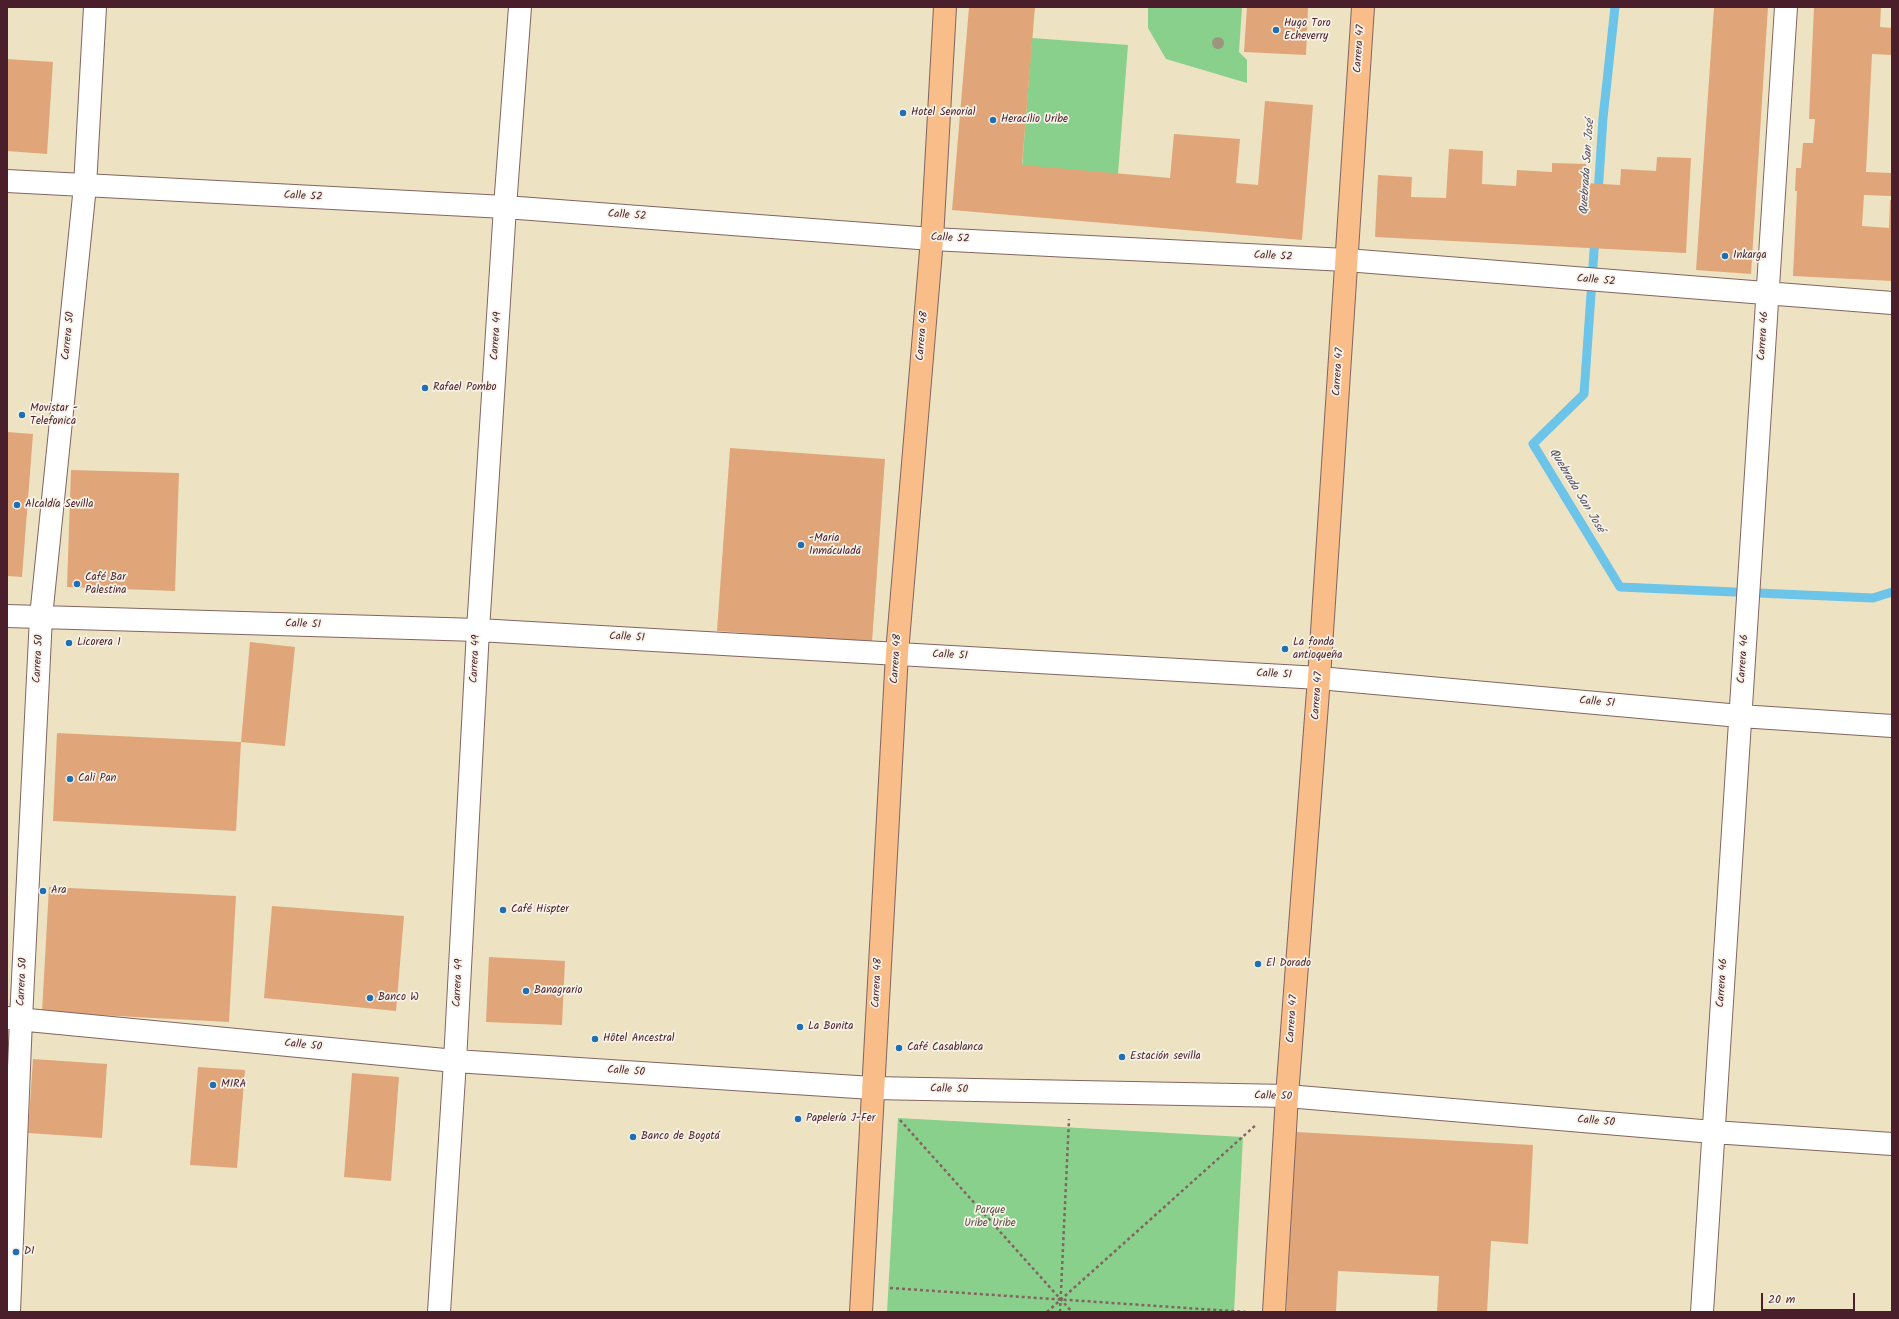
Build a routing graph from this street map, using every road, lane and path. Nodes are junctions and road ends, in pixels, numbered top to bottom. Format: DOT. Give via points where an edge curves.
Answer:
graph roads {
  1 [pos="95,7"];
  2 [pos="520,7"];
  3 [pos="945,7"];
  4 [pos="1363,7"];
  5 [pos="1786,7"];
  6 [pos="7,181"];
  7 [pos="85,186"];
  8 [pos="505,207"];
  9 [pos="932,239"];
  10 [pos="1346,260"];
  11 [pos="1767,294"];
  12 [pos="1892,303"];
  13 [pos="7,616"];
  14 [pos="41,617"];
  15 [pos="478,630"];
  16 [pos="897,653"];
  17 [pos="1319,678"];
  18 [pos="1740,716"];
  19 [pos="1892,726"];
  20 [pos="14,1018"];
  21 [pos="455,1061"];
  22 [pos="872,1088"];
  23 [pos="1070,1093"];
  24 [pos="1287,1096"];
  25 [pos="1713,1132"];
  26 [pos="1892,1144"];
  27 [pos="862,1286"];
  28 [pos="1061,1299"];
  29 [pos="9,1312"];
  30 [pos="439,1312"];
  31 [pos="860,1312"];
  32 [pos="1047,1312"];
  33 [pos="1060,1312"];
  34 [pos="1072,1312"];
  35 [pos="1249,1312"];
  36 [pos="1274,1312"];
  37 [pos="1702,1312"];
  1 -- 7 [label="street, Carrera 50"];
  2 -- 8 [label="street, Carrera 49"];
  3 -- 9 [label="main road, Carrera 48"];
  4 -- 10 [label="main road, Carrera 47"];
  5 -- 11 [label="street, Carrera 46"];
  6 -- 7 [label="street, Calle 52"];
  7 -- 8 [label="street, Calle 52"];
  7 -- 14 [label="street, Carrera 50"];
  8 -- 9 [label="street, Calle 52"];
  8 -- 15 [label="street, Carrera 49"];
  9 -- 10 [label="street, Calle 52"];
  9 -- 16 [label="main road, Carrera 48"];
  10 -- 11 [label="street, Calle 52"];
  10 -- 17 [label="main road, Carrera 47"];
  11 -- 12 [label="street, Calle 52"];
  11 -- 18 [label="street, Carrera 46"];
  13 -- 14 [label="street, Calle 51"];
  14 -- 15 [label="street, Calle 51"];
  14 -- 20 [label="street, Carrera 50"];
  15 -- 16 [label="street, Calle 51"];
  15 -- 21 [label="street, Carrera 49"];
  16 -- 17 [label="street, Calle 51"];
  16 -- 22 [label="main road, Carrera 48"];
  17 -- 18 [label="street, Calle 51"];
  17 -- 24 [label="main road, Carrera 47"];
  18 -- 19 [label="street, Calle 51"];
  18 -- 25 [label="street, Carrera 46"];
  20 -- 21 [label="street, Calle 50"];
  20 -- 29 [label="street, Carrera 50"];
  21 -- 22 [label="street, Calle 50"];
  21 -- 30 [label="street, Carrera 49"];
  22 -- 23 [label="street, Calle 50"];
  22 -- 27 [label="main road, Carrera 48"];
  22 -- 28 [label="path"];
  23 -- 24 [label="street, Calle 50"];
  23 -- 28 [label="path"];
  24 -- 25 [label="street, Calle 50"];
  24 -- 28 [label="path"];
  24 -- 36 [label="main road, Carrera 47"];
  25 -- 26 [label="street, Calle 50"];
  25 -- 37 [label="street, Carrera 46"];
  27 -- 28 [label="path"];
  27 -- 31 [label="main road, Carrera 48"];
  28 -- 32 [label="path"];
  28 -- 33 [label="path"];
  28 -- 34 [label="path"];
  28 -- 35 [label="path"];
}
